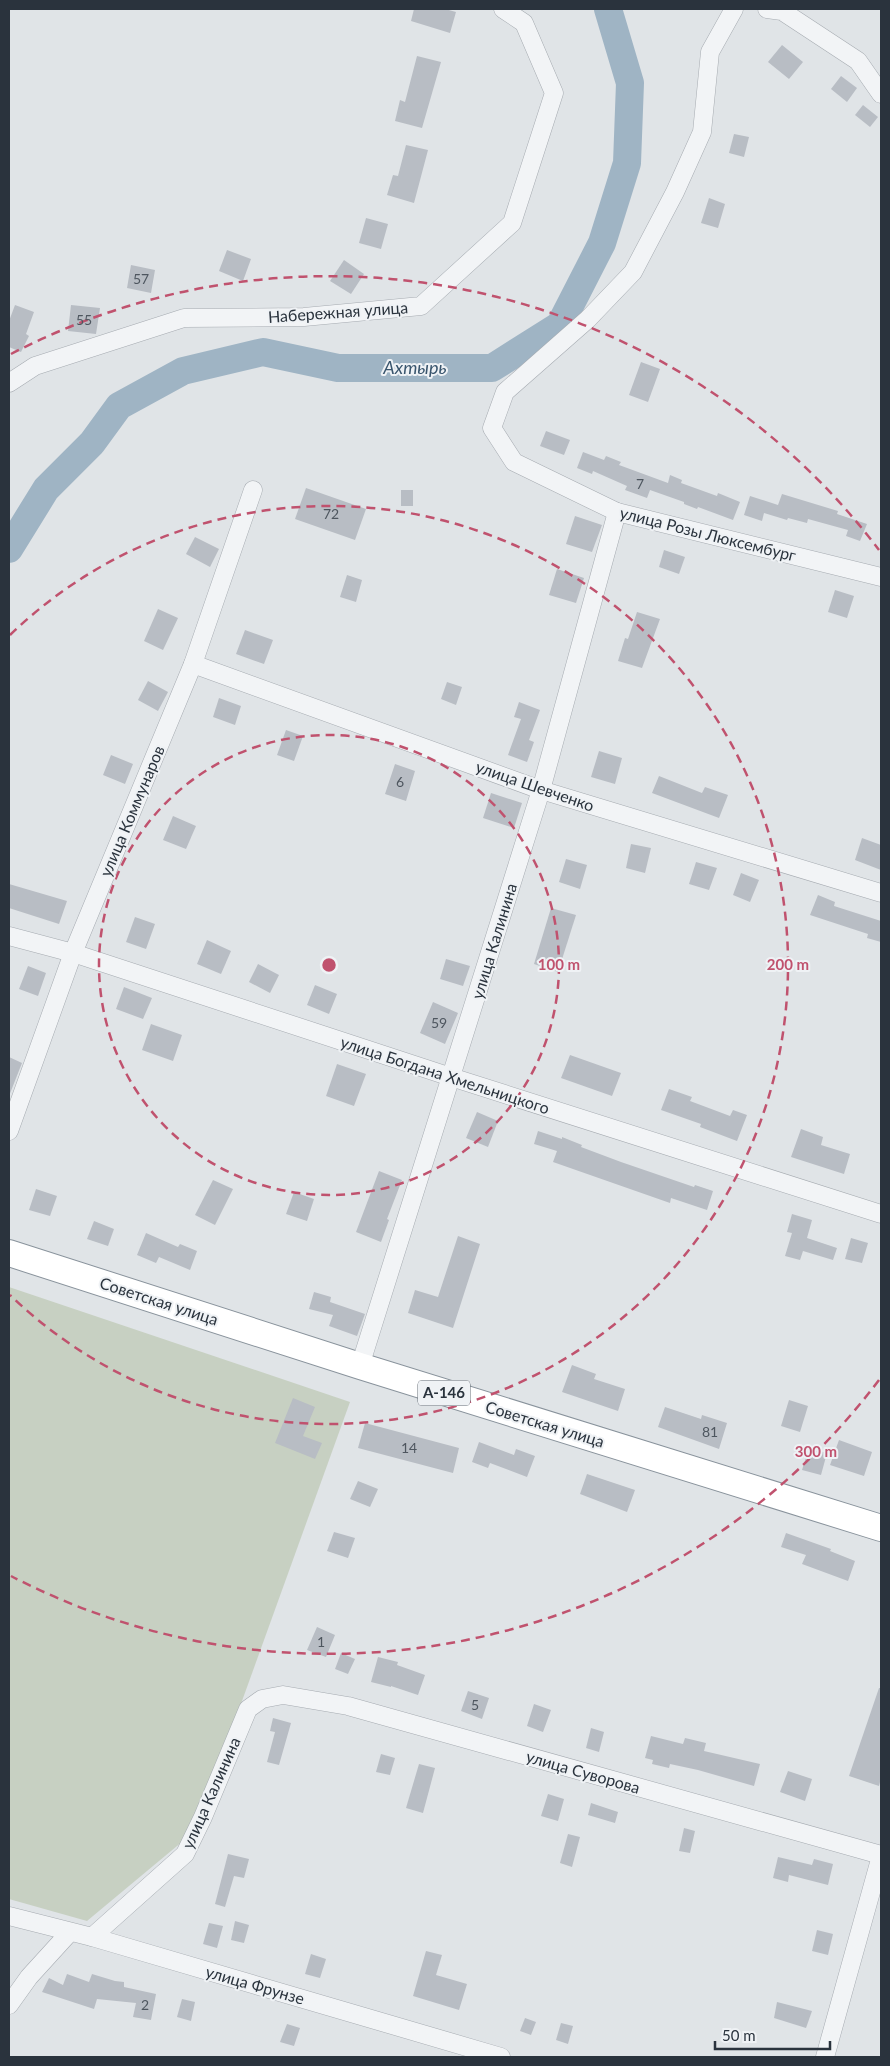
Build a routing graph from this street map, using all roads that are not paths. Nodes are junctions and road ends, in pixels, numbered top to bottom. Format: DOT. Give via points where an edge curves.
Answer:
graph roads {
  1 [pos="503,9"];
  2 [pos="734,9"];
  3 [pos="767,9"];
  4 [pos="881,94"];
  5 [pos="9,383"];
  6 [pos="252,490"];
  7 [pos="617,512"];
  8 [pos="881,577"];
  9 [pos="193,664"];
  10 [pos="541,790"];
  11 [pos="881,893"];
  12 [pos="9,936"];
  13 [pos="73,953"];
  14 [pos="451,1077"];
  15 [pos="9,1131"];
  16 [pos="881,1214"];
  17 [pos="9,1252"];
  18 [pos="360,1366"];
  19 [pos="881,1528"];
  20 [pos="283,1695"];
  21 [pos="881,1856"];
  22 [pos="9,1916"];
  23 [pos="70,1932"];
  24 [pos="92,1937"];
  25 [pos="9,2005"];
  26 [pos="501,2057"];
  27 [pos="824,2057"];
  1 -- 5 [label="street, Набережная улица" via="524,23 554,93 512,223 421,306 304,317 184,318 35,366"];
  2 -- 7 [label="street, улица Розы Люксембург" via="710,52 702,132 633,272 588,319 505,392 492,428 514,462"];
  3 -- 4 [label="street" via="782,11 858,61"];
  6 -- 9 [label="street, улица Коммунаров"];
  7 -- 8 [label="street, улица Розы Люксембург"];
  7 -- 10 [label="street, улица Калинина"];
  9 -- 10 [label="street, улица Шевченко"];
  9 -- 13 [label="street, улица Коммунаров"];
  10 -- 11 [label="street, улица Шевченко"];
  10 -- 14 [label="street, улица Калинина"];
  12 -- 13 [label="street, улица Богдана Хмельницкого"];
  13 -- 14 [label="street, улица Богдана Хмельницкого"];
  13 -- 15 [label="street, улица Коммунаров"];
  14 -- 16 [label="street, улица Богдана Хмельницкого"];
  14 -- 18 [label="street, улица Калинина"];
  17 -- 18 [label="highway, Советская улица / А-146"];
  18 -- 19 [label="highway, Советская улица / А-146"];
  20 -- 21 [label="street, улица Суворова" via="348,1706"];
  20 -- 24 [label="street, улица Калинина" via="262,1699 248,1709 185,1854"];
  21 -- 27 [label="street"];
  22 -- 23 [label="street, улица Фрунзе"];
  23 -- 24 [label="street, улица Фрунзе"];
  23 -- 25 [label="street" via="28,1977"];
  24 -- 26 [label="street, улица Фрунзе"];
}
